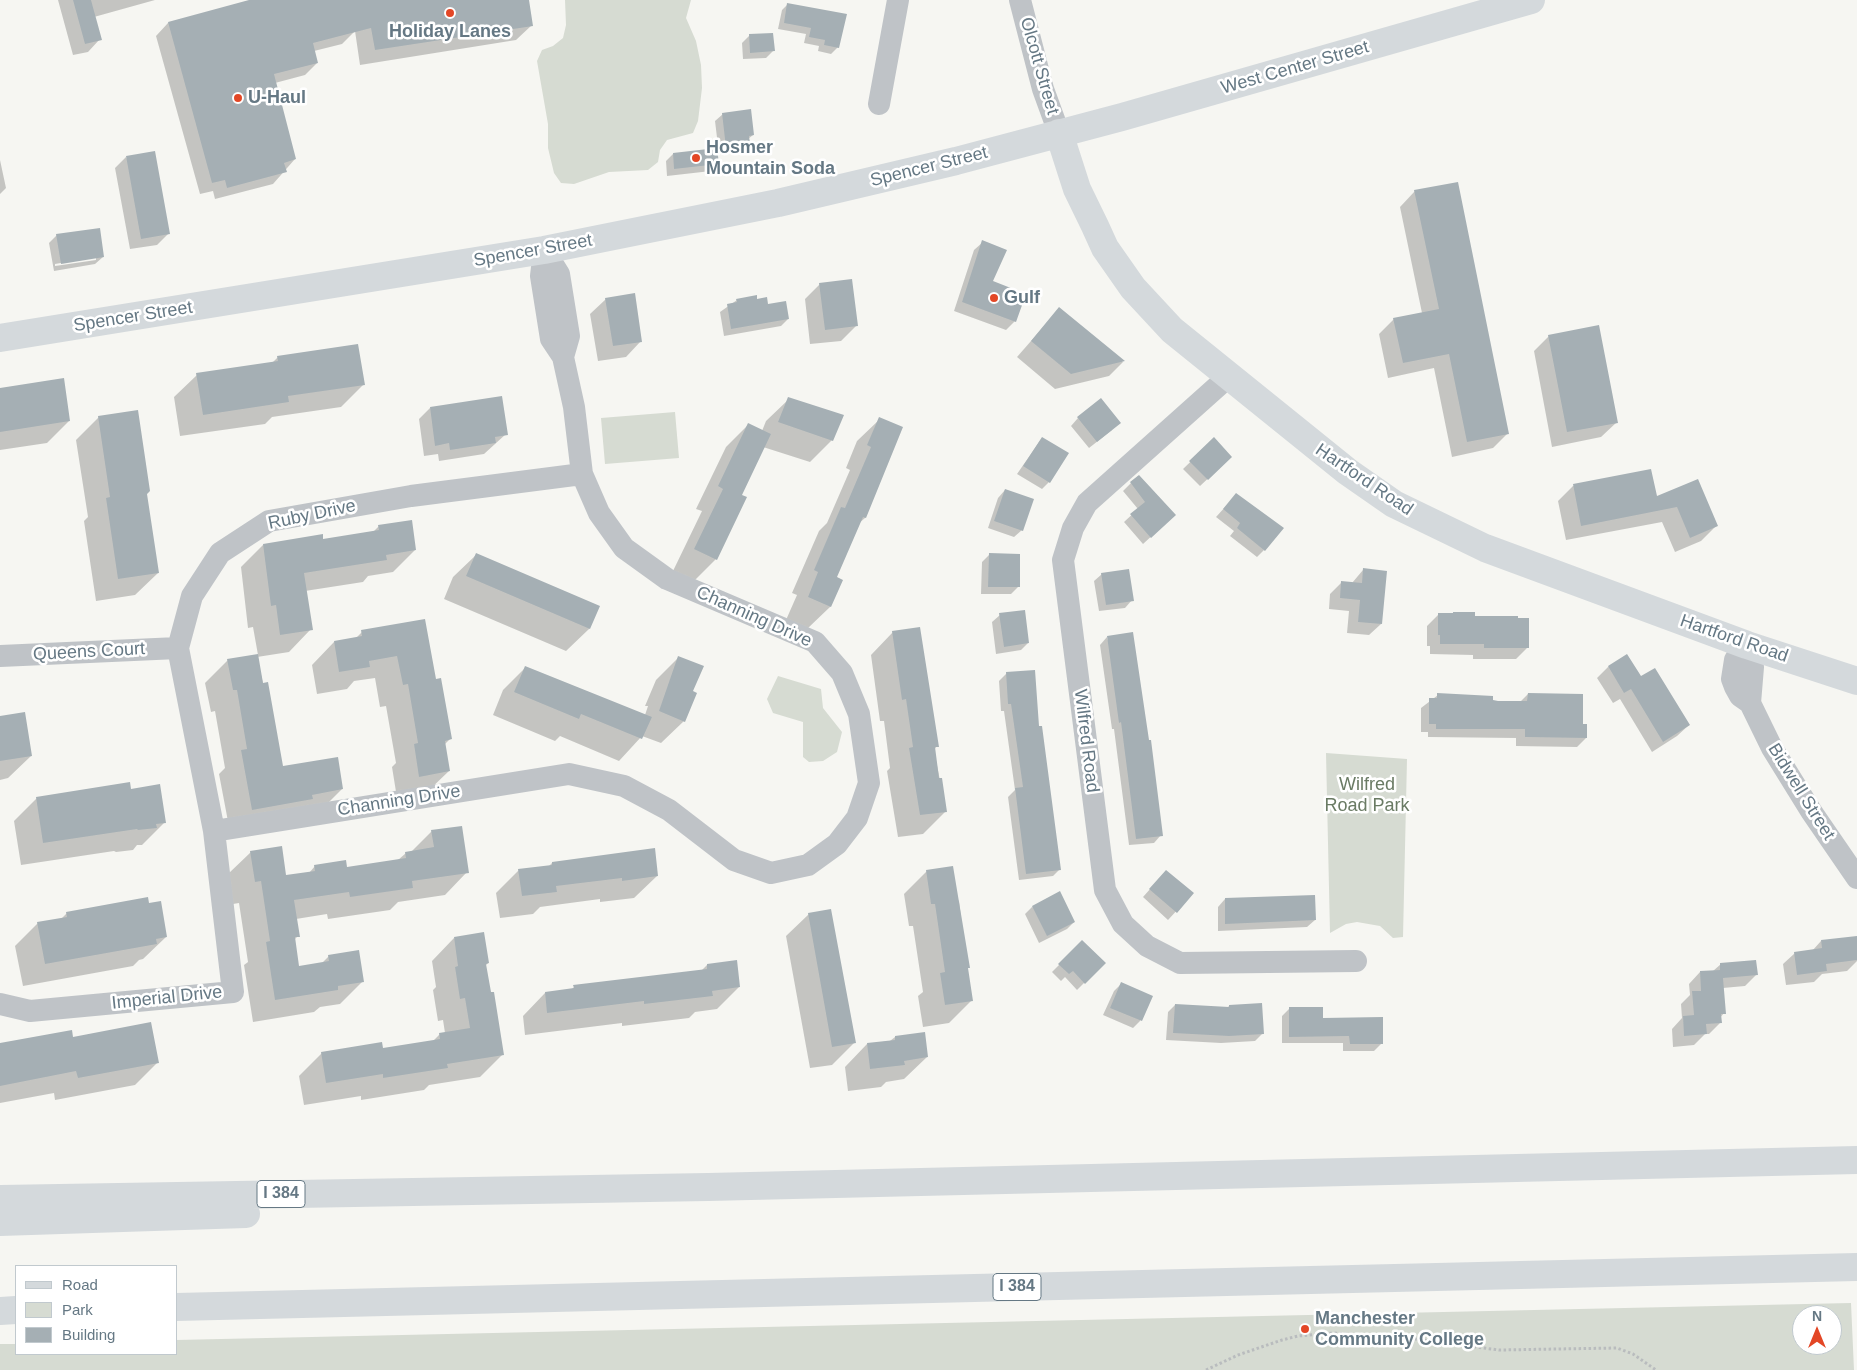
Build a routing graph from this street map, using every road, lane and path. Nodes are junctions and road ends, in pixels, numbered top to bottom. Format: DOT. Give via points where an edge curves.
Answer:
graph roads {
  1 [pos="898,0"];
  2 [pos="1020,0"];
  3 [pos="1531,0"];
  4 [pos="879,104"];
  5 [pos="1059,133"];
  6 [pos="544,250"];
  7 [pos="0,338"];
  8 [pos="1228,377"];
  9 [pos="582,474"];
  10 [pos="1747,645"];
  11 [pos="178,648"];
  12 [pos="0,656"];
  13 [pos="1857,681"];
  14 [pos="214,831"];
  15 [pos="1857,878"];
  16 [pos="1356,961"];
  17 [pos="0,1004"];
  18 [pos="1857,1160"];
  19 [pos="561,1190"];
  20 [pos="0,1199"];
  21 [pos="0,1222"];
  22 [pos="1857,1267"];
  23 [pos="178,1307"];
  24 [pos="15,1310"];
  25 [pos="0,1311"];
  26 [pos="1206,1370"];
  27 [pos="1656,1370"];
  1 -- 4 [label="street"];
  2 -- 5 [label="street, Olcott Street" via="1043,89"];
  3 -- 5 [label="main road, West Center Street"];
  5 -- 6 [label="main road, Spencer Street" via="956,162 796,199"];
  5 -- 8 [label="main road, Hartford Road" via="1077,189 1105,248 1128,281 1172,330"];
  6 -- 7 [label="main road, Spencer Street"];
  6 -- 9 [label="street, Channing Drive" via="541,276 550,338 563,357 574,407"];
  8 -- 10 [label="main road, Hartford Road" via="1348,472 1394,504 1485,548"];
  8 -- 16 [label="street, Wilfred Road" via="1087,503 1073,528 1063,560 1105,890 1123,924 1147,946 1180,963"];
  9 -- 11 [label="street, Ruby Drive" via="411,496 269,521 220,553 192,596"];
  9 -- 14 [label="street, Channing Drive" via="599,513 624,548 668,578 815,642 842,673 859,714 869,783 856,818 837,844 808,865 771,873 734,860 669,810 624,786 569,774"];
  10 -- 13 [label="main road, Hartford Road"];
  10 -- 15 [label="street, Bidwell Street" via="1735,660 1732,679 1740,696 1750,703 1782,763"];
  11 -- 12 [label="street, Queens Court"];
  11 -- 14 [label="street, Ruby Drive"];
  14 -- 17 [label="street, Imperial Drive" via="233,992 30,1012"];
  18 -- 19 [label="main road, I 384"];
  19 -- 20 [label="main road, I 384"];
  19 -- 21 [label="main road" via="366,1211"];
  22 -- 23 [label="main road, I 384"];
  24 -- 25 [label="main road"];
  26 -- 27 [label="path" via="1238,1354 1282,1340 1334,1333 1408,1338 1499,1350 1617,1348 1633,1354"];
}
